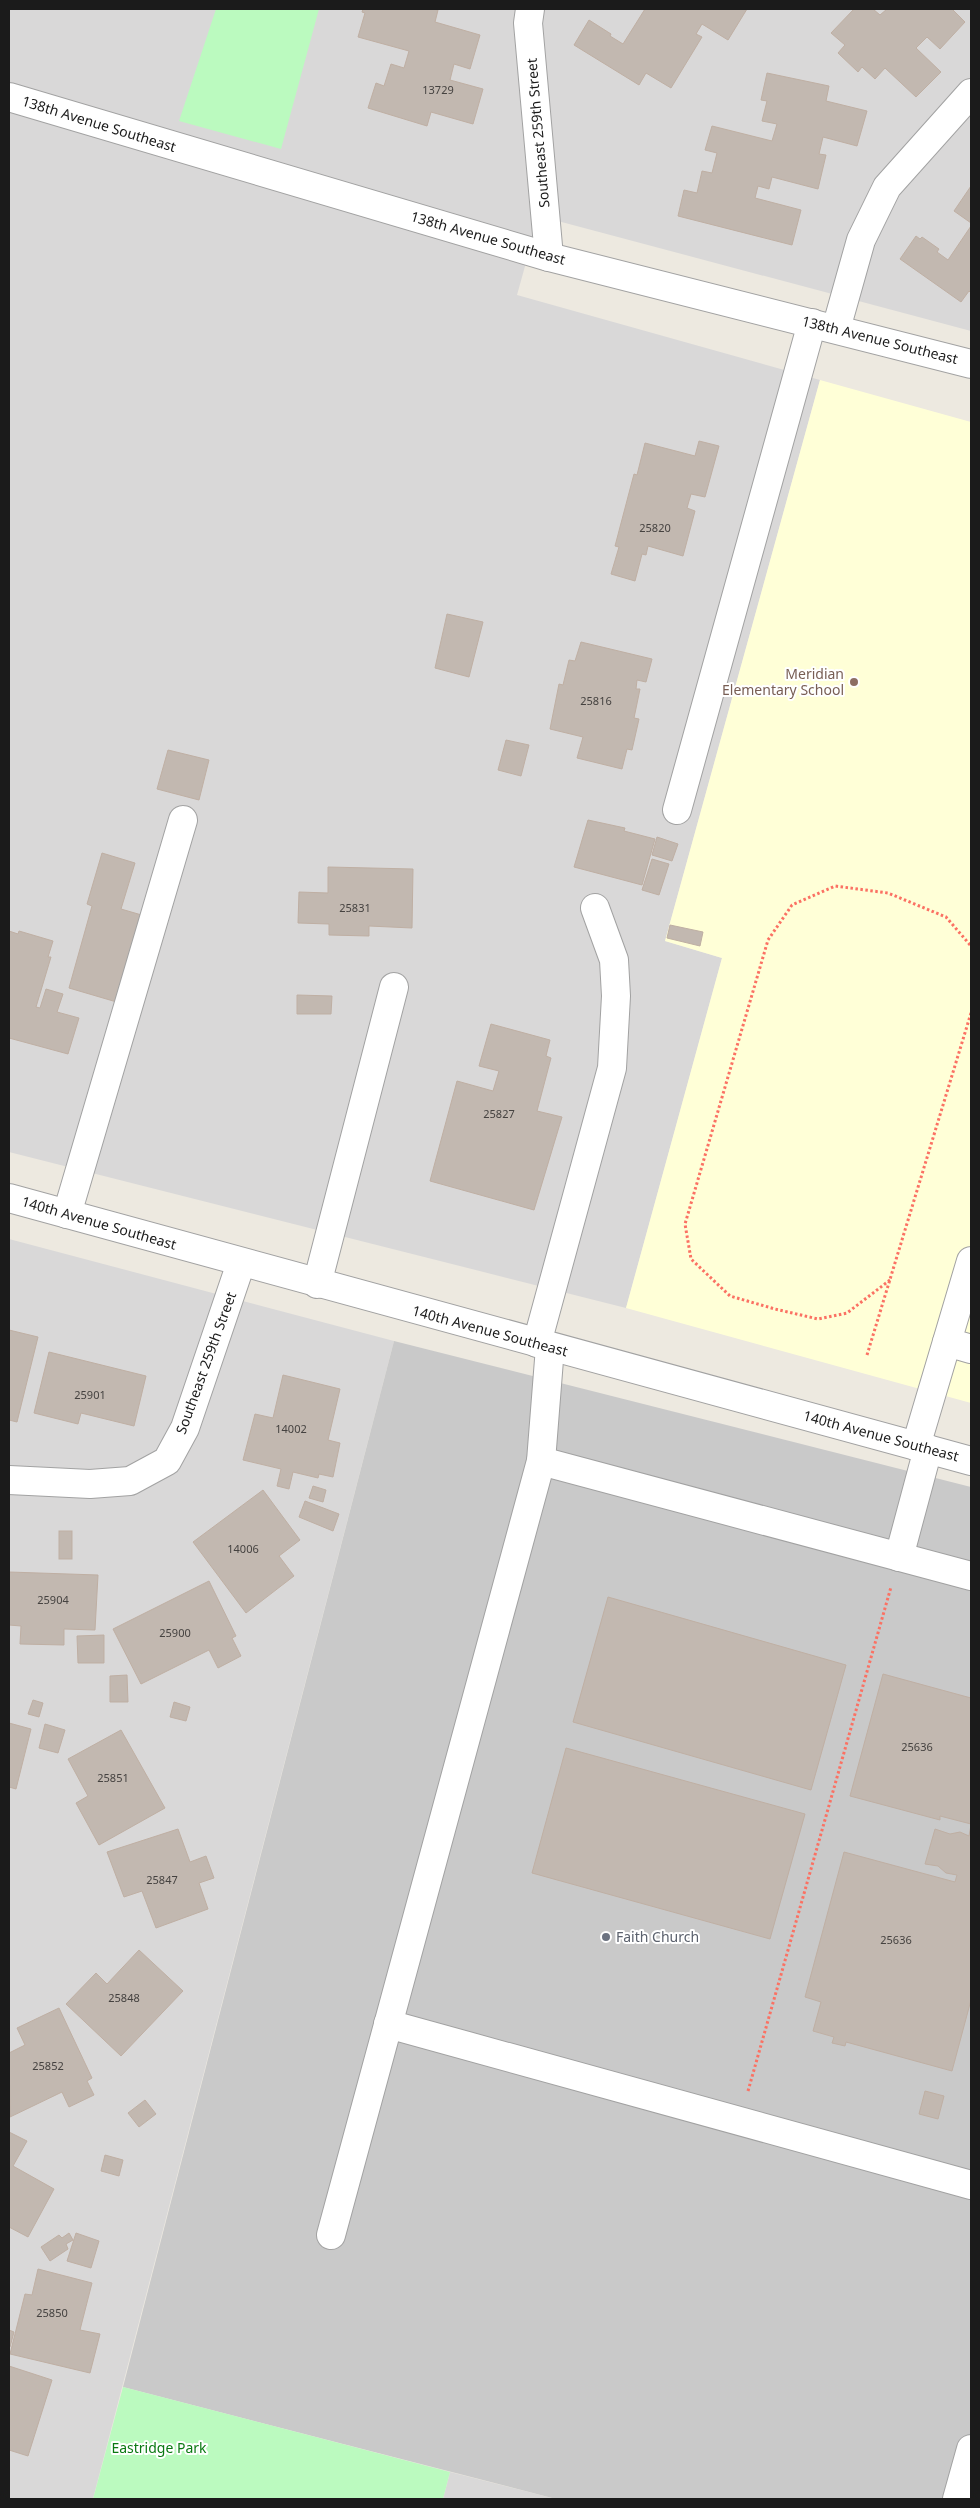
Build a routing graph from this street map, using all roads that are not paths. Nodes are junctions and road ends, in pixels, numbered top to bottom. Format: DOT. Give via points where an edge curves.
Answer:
graph roads {
  1 [pos="530,9"];
  2 [pos="971,93"];
  3 [pos="9,97"];
  4 [pos="549,256"];
  5 [pos="824,326"];
  6 [pos="971,364"];
  7 [pos="677,810"];
  8 [pos="183,820"];
  9 [pos="595,908"];
  10 [pos="394,988"];
  11 [pos="9,1198"];
  12 [pos="67,1214"];
  13 [pos="971,1261"];
  14 [pos="241,1263"];
  15 [pos="317,1284"];
  16 [pos="543,1345"];
  17 [pos="959,1346"];
  18 [pos="922,1447"];
  19 [pos="541,1461"];
  20 [pos="971,1461"];
  21 [pos="9,1480"];
  22 [pos="899,1557"];
  23 [pos="971,1576"];
  24 [pos="388,2024"];
  25 [pos="971,2185"];
  26 [pos="331,2235"];
  27 [pos="971,2448"];
  28 [pos="957,2499"];
  1 -- 4 [label="street, Southeast 259th Street" via="528,23"];
  2 -- 5 [label="street" via="887,186"];
  3 -- 4 [label="street, 138th Avenue Southeast"];
  4 -- 5 [label="street, 138th Avenue Southeast"];
  5 -- 6 [label="street, 138th Avenue Southeast"];
  5 -- 7 [label="street"];
  8 -- 12 [label="street"];
  9 -- 16 [label="street" via="614,960 616,996 612,1068"];
  10 -- 15 [label="street"];
  11 -- 12 [label="street, 140th Avenue Southeast"];
  12 -- 14 [label="street, 140th Avenue Southeast"];
  13 -- 17 [label="street"];
  14 -- 15 [label="street, 140th Avenue Southeast"];
  14 -- 21 [label="street, Southeast 259th Street" via="184,1428 167,1461 130,1481 90,1484"];
  15 -- 16 [label="street, 140th Avenue Southeast"];
  16 -- 18 [label="street, 140th Avenue Southeast"];
  16 -- 19 [label="street"];
  17 -- 18 [label="street"];
  18 -- 20 [label="street, 140th Avenue Southeast"];
  18 -- 22 [label="street"];
  19 -- 22 [label="street"];
  19 -- 24 [label="street"];
  22 -- 23 [label="street"];
  24 -- 25 [label="street"];
  24 -- 26 [label="street"];
  27 -- 28 [label="street"];
}
